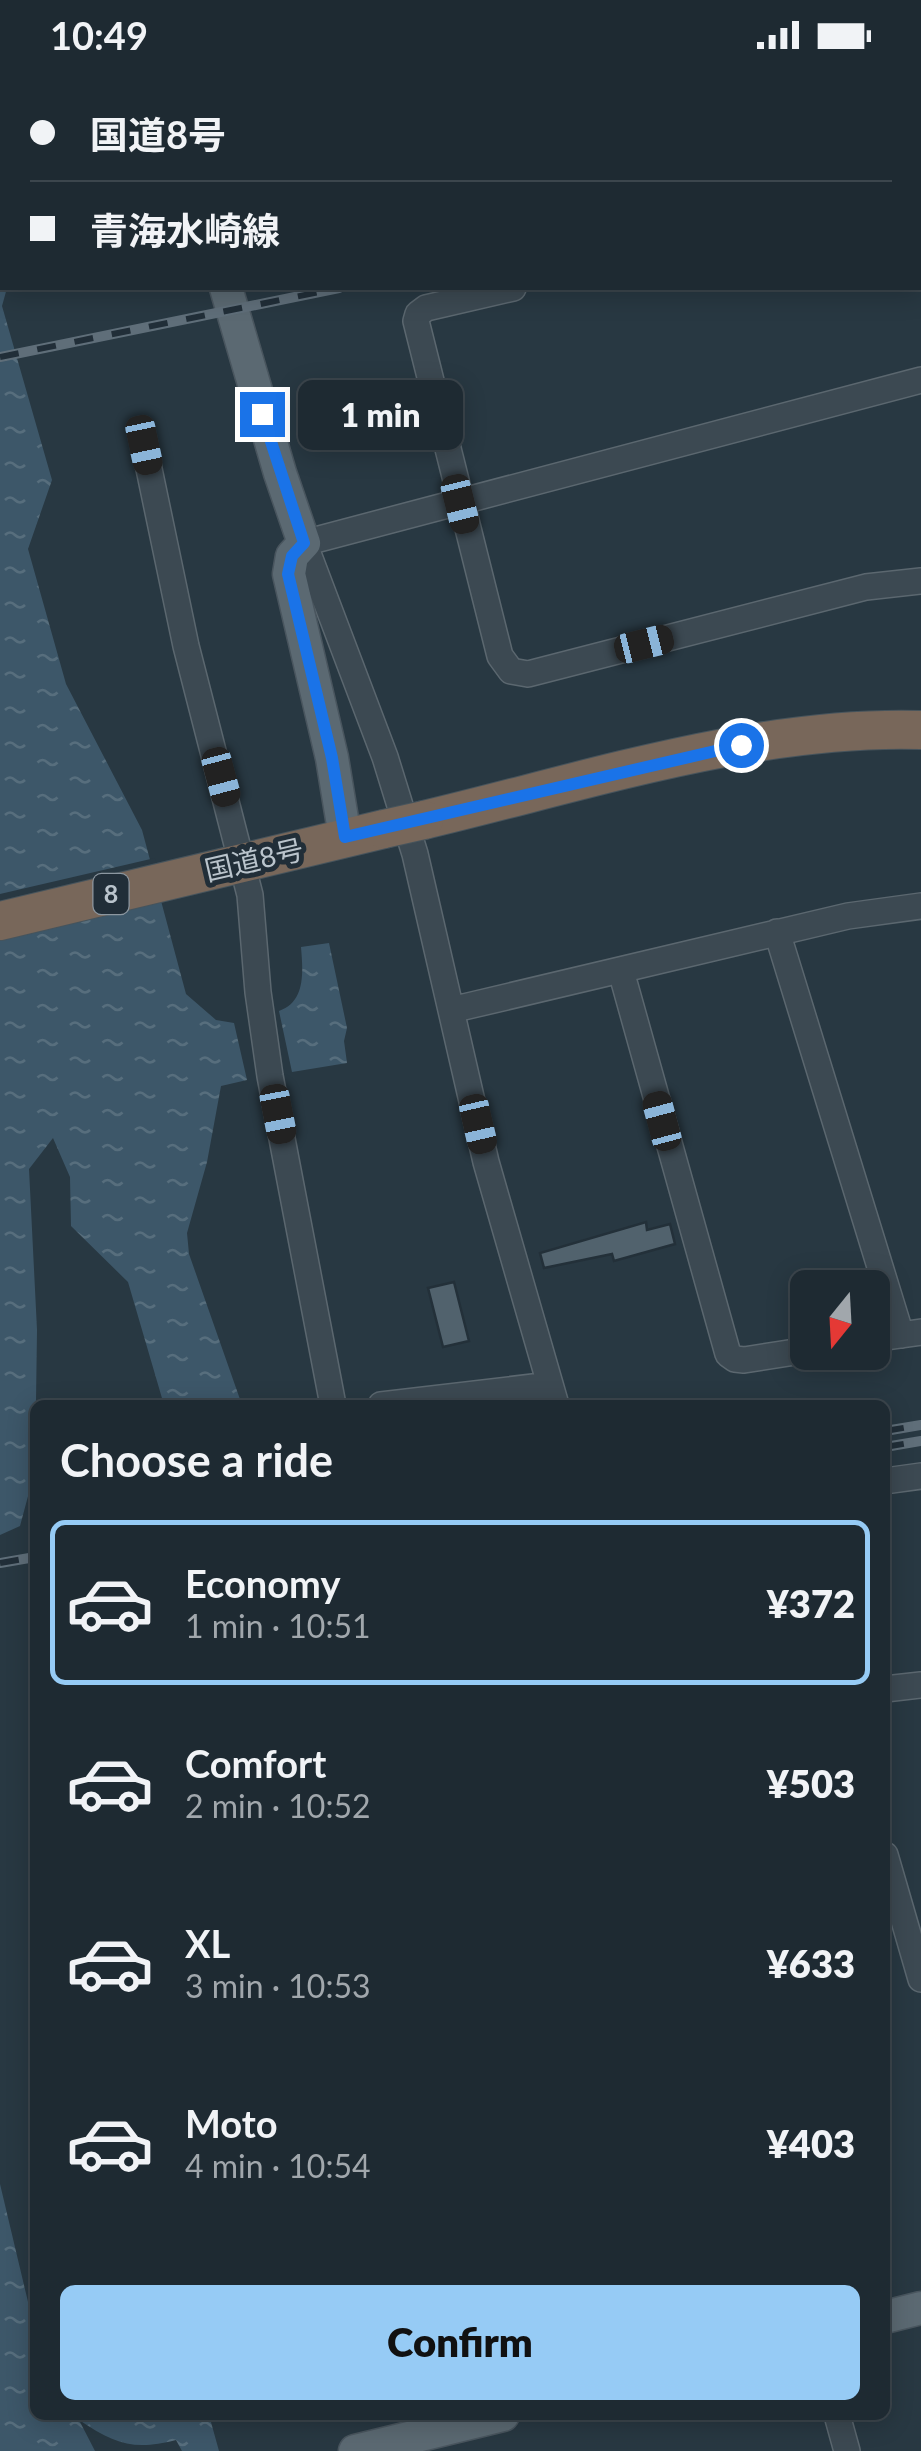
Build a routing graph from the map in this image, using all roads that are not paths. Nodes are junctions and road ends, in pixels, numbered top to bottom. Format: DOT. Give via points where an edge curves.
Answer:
graph roads {
  1 [pos="227,290"];
  2 [pos="503,290"];
  3 [pos="921,380"];
  4 [pos="144,445"];
  5 [pos="460,504"];
  6 [pos="304,543"];
  7 [pos="921,582"];
  8 [pos="916,729"];
  9 [pos="332,841"];
  10 [pos="245,862"];
  11 [pos="921,906"];
  12 [pos="0,920"];
  13 [pos="777,932"];
  14 [pos="621,971"];
  15 [pos="451,1010"];
  16 [pos="911,1334"];
  17 [pos="790,1353"];
  18 [pos="553,1395"];
  19 [pos="332,1400"];
  20 [pos="467,1400"];
  21 [pos="921,1476"];
  22 [pos="890,1481"];
  23 [pos="921,1685"];
  24 [pos="890,1688"];
  25 [pos="890,1872"];
  26 [pos="921,1979"];
  27 [pos="921,2308"];
  28 [pos="890,2316"];
  29 [pos="483,2420"];
  30 [pos="839,2420"];
  31 [pos="356,2451"];
  32 [pos="848,2451"];
  1 -- 6 [label="main road"];
  2 -- 5 [label="street" via="426,308 416,321"];
  3 -- 5 [label="street"];
  4 -- 10 [label="street" via="186,646"];
  5 -- 6 [label="street"];
  5 -- 7 [label="street" via="500,656 519,674 866,586"];
  6 -- 9 [label="main road" via="288,574 332,758"];
  6 -- 15 [label="street" via="385,757"];
  8 -- 9 [label="highway, 国道8号 / 8, bridge" via="741,745"];
  9 -- 10 [label="highway, 国道8号 / 8"];
  10 -- 12 [label="highway, 国道8号 / 8"];
  10 -- 19 [label="street" via="270,1076"];
  11 -- 13 [label="street"];
  13 -- 14 [label="street"];
  13 -- 16 [label="street"];
  14 -- 15 [label="street"];
  14 -- 17 [label="street" via="728,1354 744,1360"];
  15 -- 18 [label="street" via="486,1162"];
  18 -- 20 [label="street"];
  21 -- 22 [label="street"];
  23 -- 24 [label="street"];
  25 -- 26 [label="street"];
  27 -- 28 [label="main road"];
  29 -- 31 [label="main road"];
  30 -- 32 [label="street"];
}
